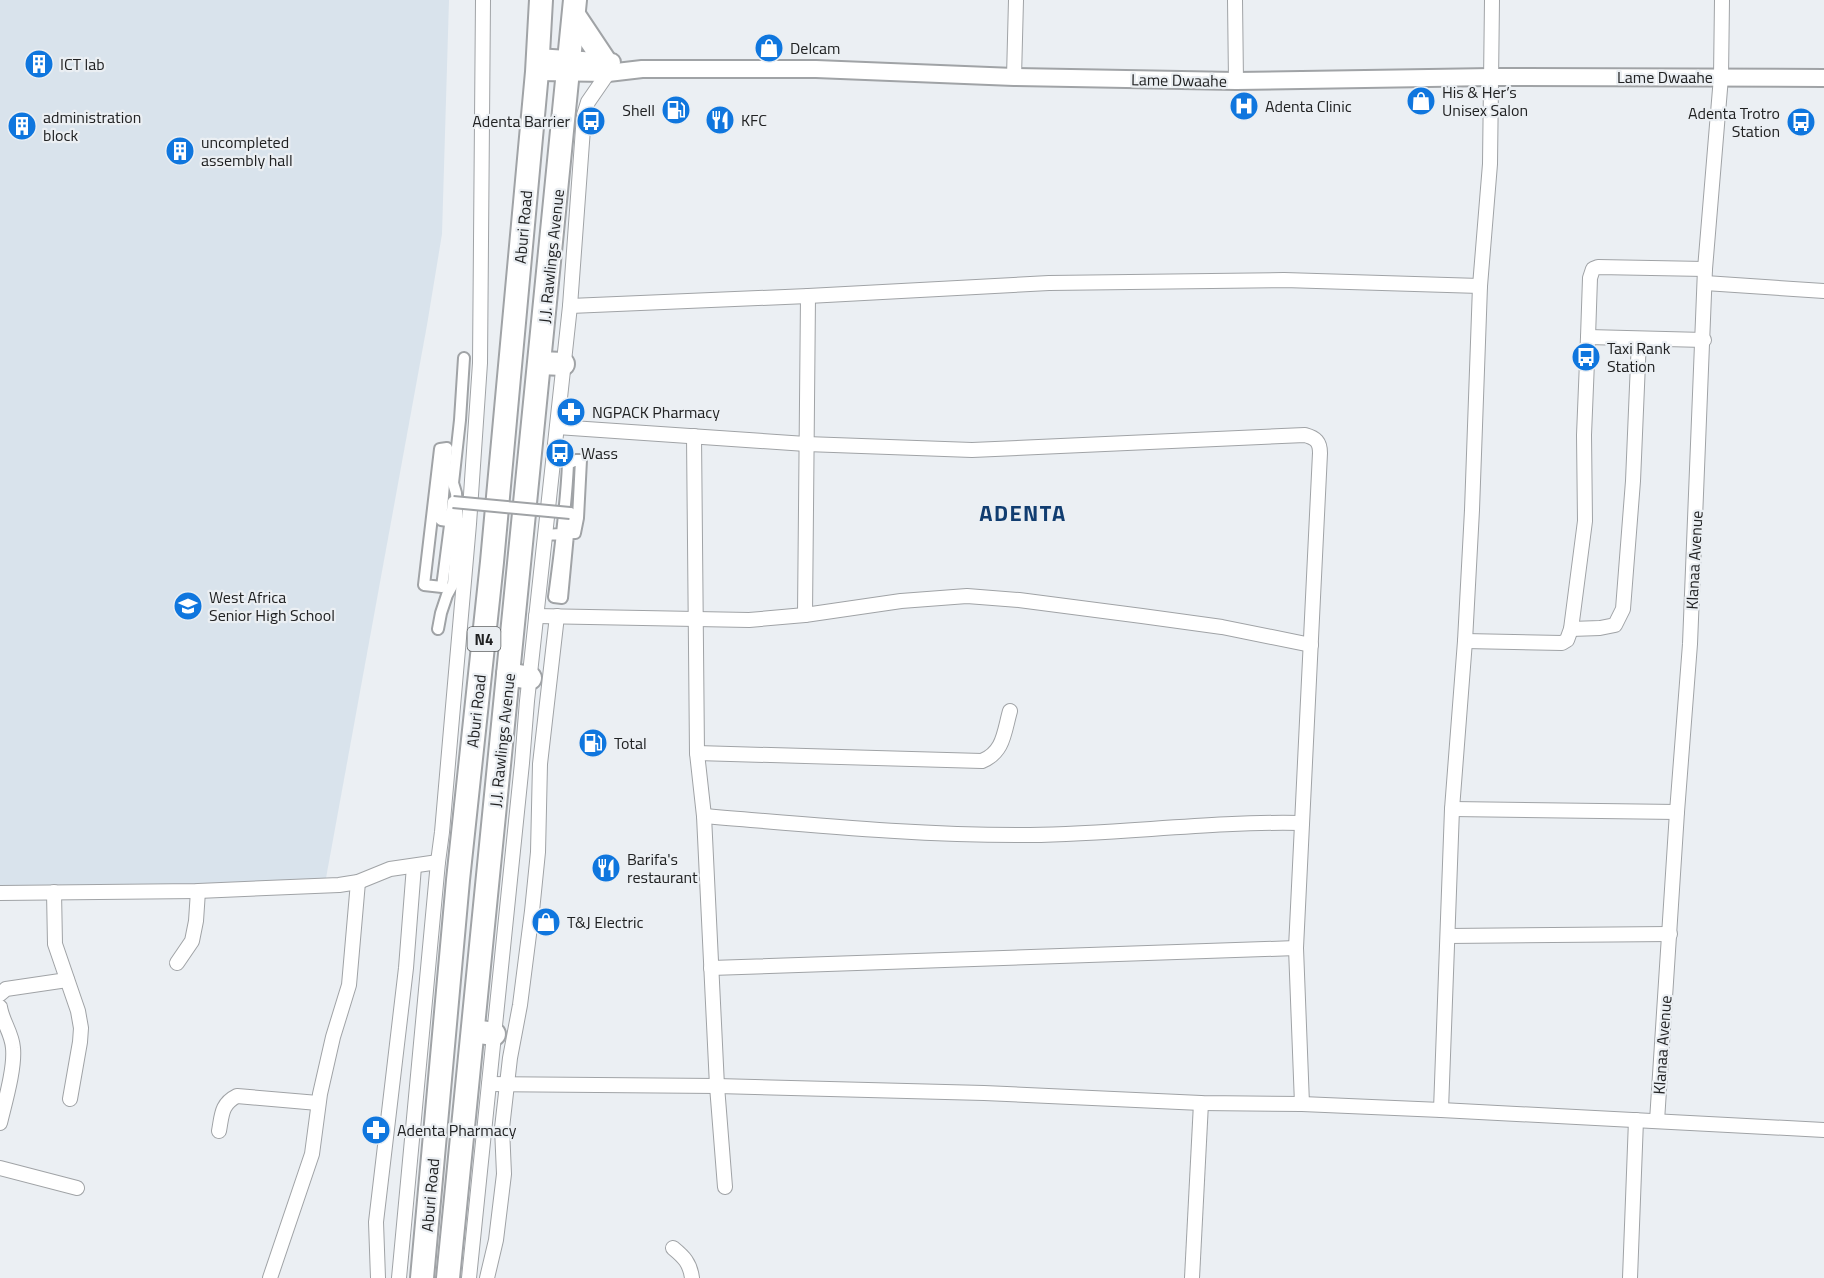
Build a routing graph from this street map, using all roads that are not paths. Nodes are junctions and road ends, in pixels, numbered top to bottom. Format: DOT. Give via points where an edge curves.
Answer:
graph roads {
  1 [pos="483,0"];
  2 [pos="541,0"];
  3 [pos="1016,0"];
  4 [pos="1235,0"];
  5 [pos="1492,0"];
  6 [pos="1722,0"];
  7 [pos="575,8"];
  8 [pos="537,65"];
  9 [pos="570,65"];
  10 [pos="606,67"];
  11 [pos="1014,77"];
  12 [pos="1492,77"];
  13 [pos="1721,77"];
  14 [pos="1824,78"];
  15 [pos="1236,81"];
  16 [pos="1705,269"];
  17 [pos="1705,284"];
  18 [pos="1480,286"];
  19 [pos="1824,291"];
  20 [pos="808,296"];
  21 [pos="570,306"];
  22 [pos="1588,337"];
  23 [pos="1639,339"];
  24 [pos="1704,340"];
  25 [pos="464,358"];
  26 [pos="540,363"];
  27 [pos="564,364"];
  28 [pos="557,427"];
  29 [pos="694,436"];
  30 [pos="806,444"];
  31 [pos="464,523"];
  32 [pos="545,535"];
  33 [pos="805,615"];
  34 [pos="536,616"];
  35 [pos="557,616"];
  36 [pos="695,619"];
  37 [pos="438,629"];
  38 [pos="1571,629"];
  39 [pos="1465,641"];
  40 [pos="1311,645"];
  41 [pos="519,676"];
  42 [pos="1010,711"];
  43 [pos="697,753"];
  44 [pos="1452,809"];
  45 [pos="1677,812"];
  46 [pos="704,816"];
  47 [pos="1302,823"];
  48 [pos="452,834"];
  49 [pos="438,862"];
  50 [pos="414,866"];
  51 [pos="358,882"];
  52 [pos="198,891"];
  53 [pos="54,892"];
  54 [pos="0,893"];
  55 [pos="1670,934"];
  56 [pos="1448,936"];
  57 [pos="1296,948"];
  58 [pos="177,963"];
  59 [pos="711,968"];
  60 [pos="67,980"];
  61 [pos="0,994"];
  62 [pos="0,1007"];
  63 [pos="484,1032"];
  64 [pos="489,1084"];
  65 [pos="508,1084"];
  66 [pos="717,1086"];
  67 [pos="70,1099"];
  68 [pos="318,1103"];
  69 [pos="1201,1103"];
  70 [pos="1302,1104"];
  71 [pos="1441,1110"];
  72 [pos="1636,1120"];
  73 [pos="1657,1120"];
  74 [pos="0,1123"];
  75 [pos="1824,1130"];
  76 [pos="219,1131"];
  77 [pos="0,1168"];
  78 [pos="725,1187"];
  79 [pos="77,1188"];
  80 [pos="673,1248"];
  81 [pos="270,1278"];
  82 [pos="378,1278"];
  83 [pos="399,1278"];
  84 [pos="422,1278"];
  85 [pos="448,1278"];
  86 [pos="469,1278"];
  87 [pos="486,1278"];
  88 [pos="692,1278"];
  89 [pos="1192,1278"];
  90 [pos="1630,1278"];
  1 -- 31 [label="street" via="480,363"];
  2 -- 8 [label="highway, Aburi Road / N4"];
  3 -- 11 [label="street"];
  4 -- 15 [label="street"];
  5 -- 12 [label="street"];
  6 -- 13 [label="street, Klanaa Avenue"];
  7 -- 9 [label="highway, N4"];
  7 -- 10 [label="highway"];
  8 -- 9 [label="street, Lame Dwaahe"];
  8 -- 48 [label="highway, Aburi Road / N4" via="492,561"];
  9 -- 10 [label="street, Lame Dwaahe"];
  9 -- 26 [label="highway, J.J. Rawlings Avenue / N4"];
  10 -- 11 [label="street, Lame Dwaahe" via="816,69"];
  10 -- 21 [label="street" via="584,115"];
  11 -- 15 [label="street, Lame Dwaahe"];
  12 -- 13 [label="street, Lame Dwaahe"];
  12 -- 15 [label="street, Lame Dwaahe"];
  12 -- 18 [label="street"];
  13 -- 14 [label="street, Lame Dwaahe"];
  13 -- 16 [label="street, Klanaa Avenue"];
  16 -- 17 [label="street, Klanaa Avenue"];
  16 -- 22 [label="street" via="1593,269"];
  17 -- 19 [label="street"];
  17 -- 24 [label="street, Klanaa Avenue"];
  18 -- 20 [label="street" via="1284,280 1049,283"];
  18 -- 39 [label="street"];
  20 -- 21 [label="street"];
  20 -- 30 [label="street"];
  21 -- 27 [label="street"];
  22 -- 23 [label="street"];
  22 -- 38 [label="street" via="1585,521"];
  23 -- 24 [label="street"];
  23 -- 38 [label="street" via="1623,609 1615,625"];
  24 -- 45 [label="street, Klanaa Avenue" via="1690,644"];
  25 -- 31 [label="street" via="453,483"];
  26 -- 27 [label="highway"];
  26 -- 41 [label="highway, J.J. Rawlings Avenue / N4"];
  27 -- 28 [label="street"];
  28 -- 29 [label="street"];
  28 -- 32 [label="street"];
  29 -- 30 [label="street"];
  29 -- 36 [label="street"];
  30 -- 33 [label="street"];
  30 -- 40 [label="street" via="972,450 1312,437 1320,445 1320,453"];
  31 -- 32 [label="street, bridge" via="450,521 441,520 447,448 440,449 424,585 442,586 449,534 450,523 451,513 453,502 570,513 569,525 568,536 563,581 562,598 554,597 561,543 562,532 564,521 567,505 568,464 581,460 575,533 565,533 555,534"];
  31 -- 37 [label="street" via="453,584"];
  31 -- 48 [label="street"];
  32 -- 34 [label="street"];
  33 -- 36 [label="street"];
  33 -- 40 [label="street" via="968,596 1142,615"];
  34 -- 35 [label="street"];
  34 -- 41 [label="street"];
  35 -- 36 [label="street"];
  35 -- 65 [label="street" via="540,764 532,910"];
  36 -- 43 [label="street"];
  38 -- 39 [label="street" via="1562,643"];
  39 -- 44 [label="street"];
  40 -- 47 [label="street"];
  41 -- 63 [label="highway, J.J. Rawlings Avenue / N4"];
  42 -- 43 [label="street" via="994,756 982,761"];
  43 -- 46 [label="street"];
  44 -- 45 [label="street"];
  44 -- 56 [label="street"];
  45 -- 55 [label="street, Klanaa Avenue"];
  46 -- 47 [label="street" via="855,829 1031,835 1244,822"];
  46 -- 59 [label="street"];
  47 -- 57 [label="street"];
  48 -- 49 [label="street"];
  48 -- 84 [label="highway, Aburi Road / N4"];
  49 -- 50 [label="street"];
  49 -- 83 [label="street"];
  50 -- 51 [label="street" via="390,869"];
  50 -- 82 [label="street" via="376,1222"];
  51 -- 52 [label="street"];
  51 -- 68 [label="street" via="349,985"];
  52 -- 53 [label="street"];
  52 -- 58 [label="street" via="192,941"];
  53 -- 54 [label="street"];
  53 -- 60 [label="street" via="55,944"];
  55 -- 56 [label="street"];
  55 -- 73 [label="street, Klanaa Avenue"];
  56 -- 71 [label="street"];
  57 -- 59 [label="street"];
  57 -- 70 [label="street"];
  59 -- 66 [label="street"];
  60 -- 61 [label="street" via="6,989"];
  60 -- 67 [label="street" via="81,1028"];
  62 -- 74 [label="street" via="13,1049"];
  63 -- 64 [label="street"];
  63 -- 85 [label="highway, J.J. Rawlings Avenue / N4"];
  64 -- 65 [label="street"];
  64 -- 86 [label="street"];
  65 -- 66 [label="street"];
  65 -- 87 [label="street" via="502,1128 504,1174 496,1240"];
  66 -- 69 [label="street"];
  66 -- 78 [label="street"];
  68 -- 76 [label="street" via="237,1096 224,1107"];
  68 -- 81 [label="street" via="312,1154"];
  69 -- 70 [label="street"];
  69 -- 89 [label="street"];
  70 -- 71 [label="street"];
  71 -- 72 [label="street"];
  72 -- 73 [label="street"];
  72 -- 90 [label="street"];
  73 -- 75 [label="street"];
  77 -- 79 [label="street"];
  80 -- 88 [label="street" via="687,1260"];
}
